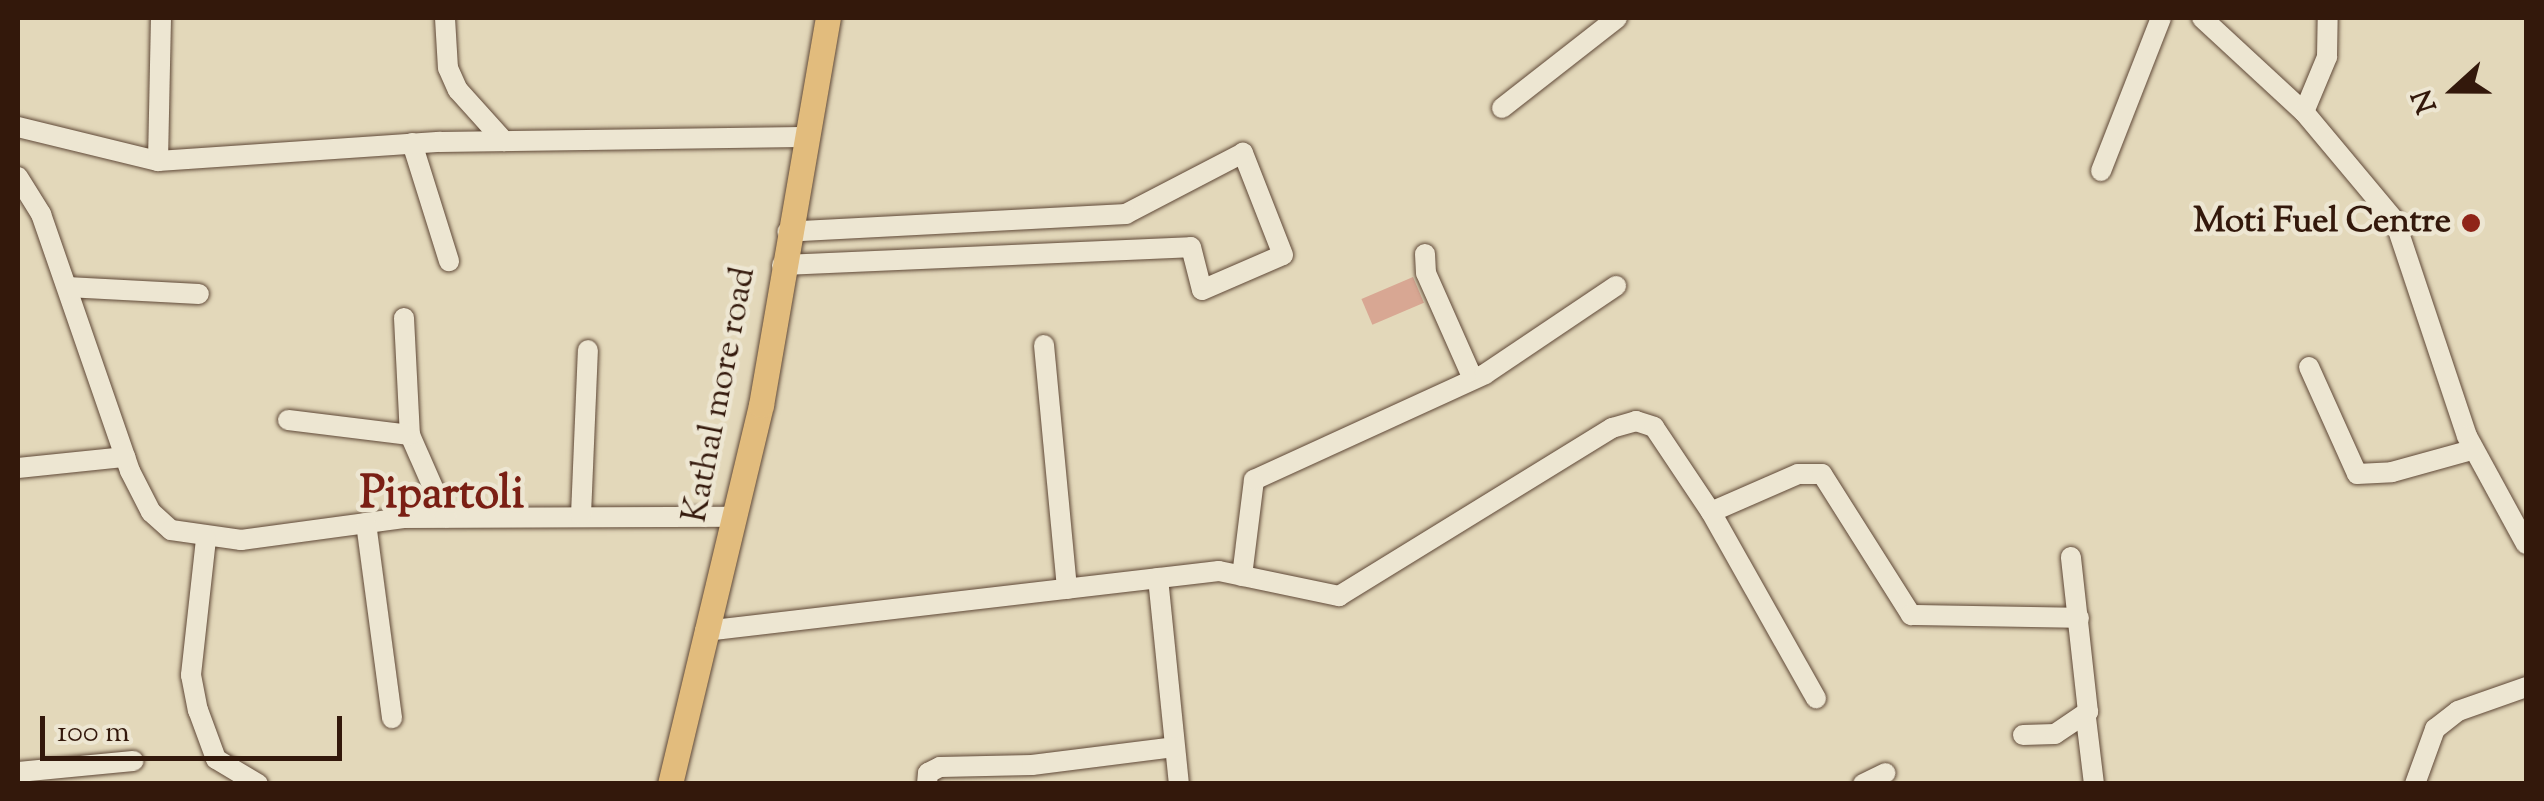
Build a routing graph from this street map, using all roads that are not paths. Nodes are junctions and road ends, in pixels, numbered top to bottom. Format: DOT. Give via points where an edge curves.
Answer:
graph roads {
  1 [pos="161,18"];
  2 [pos="445,18"];
  3 [pos="828,18"];
  4 [pos="1617,18"];
  5 [pos="2161,18"];
  6 [pos="2202,18"];
  7 [pos="2328,18"];
  8 [pos="1502,108"];
  9 [pos="2304,112"];
  10 [pos="18,127"];
  11 [pos="802,137"];
  12 [pos="504,141"];
  13 [pos="412,144"];
  14 [pos="158,161"];
  15 [pos="2101,171"];
  16 [pos="18,177"];
  17 [pos="787,232"];
  18 [pos="1425,254"];
  19 [pos="449,261"];
  20 [pos="782,265"];
  21 [pos="1616,286"];
  22 [pos="67,288"];
  23 [pos="199,294"];
  24 [pos="404,318"];
  25 [pos="1044,345"];
  26 [pos="588,350"];
  27 [pos="2310,368"];
  28 [pos="1473,379"];
  29 [pos="288,420"];
  30 [pos="410,435"];
  31 [pos="2472,450"];
  32 [pos="125,458"];
  33 [pos="18,468"];
  34 [pos="1711,512"];
  35 [pos="581,515"];
  36 [pos="736,516"];
  37 [pos="446,517"];
  38 [pos="366,523"];
  39 [pos="206,538"];
  40 [pos="2526,544"];
  41 [pos="2071,556"];
  42 [pos="1242,576"];
  43 [pos="1158,578"];
  44 [pos="1067,589"];
  45 [pos="2079,618"];
  46 [pos="706,632"];
  47 [pos="2526,687"];
  48 [pos="1816,698"];
  49 [pos="392,718"];
  50 [pos="2086,718"];
  51 [pos="2023,735"];
  52 [pos="1174,747"];
  53 [pos="133,761"];
  54 [pos="18,772"];
  55 [pos="1886,773"];
  56 [pos="258,784"];
  57 [pos="670,784"];
  58 [pos="927,784"];
  59 [pos="1179,784"];
  60 [pos="1864,784"];
  61 [pos="2094,784"];
  62 [pos="2415,784"];
  1 -- 14 [label="street"];
  2 -- 12 [label="street" via="448,68 458,90"];
  3 -- 11 [label="main road, Kathal more road"];
  4 -- 8 [label="street"];
  5 -- 15 [label="street"];
  6 -- 9 [label="street"];
  7 -- 9 [label="street" via="2327,56"];
  9 -- 31 [label="street" via="2375,194 2408,246"];
  10 -- 14 [label="street"];
  11 -- 12 [label="street"];
  11 -- 17 [label="main road, Kathal more road"];
  12 -- 13 [label="street"];
  13 -- 14 [label="street"];
  13 -- 19 [label="street"];
  16 -- 22 [label="street" via="41,214"];
  17 -- 20 [label="main road, Kathal more road"];
  17 -- 20 [label="street" via="1126,214 1243,153 1284,254 1202,290 1192,247"];
  18 -- 28 [label="street" via="1426,274"];
  20 -- 36 [label="main road, Kathal more road"];
  21 -- 28 [label="street"];
  22 -- 23 [label="street"];
  22 -- 32 [label="street"];
  24 -- 30 [label="street"];
  25 -- 44 [label="street"];
  26 -- 35 [label="street"];
  27 -- 31 [label="street" via="2357,474 2392,472"];
  28 -- 42 [label="street" via="1254,480"];
  29 -- 30 [label="street"];
  30 -- 37 [label="street"];
  31 -- 40 [label="street"];
  32 -- 33 [label="street"];
  32 -- 39 [label="street" via="151,512 172,530"];
  34 -- 42 [label="street" via="1654,427 1636,420 1612,428 1339,596"];
  34 -- 45 [label="street" via="1798,474 1818,472 1830,480 1912,615"];
  34 -- 48 [label="street"];
  35 -- 36 [label="street"];
  35 -- 37 [label="street"];
  36 -- 46 [label="main road, Kathal more road"];
  37 -- 38 [label="street"];
  38 -- 39 [label="street"];
  38 -- 49 [label="street"];
  39 -- 56 [label="street" via="192,675 198,710 216,759"];
  41 -- 45 [label="street"];
  42 -- 43 [label="street" via="1220,571"];
  43 -- 44 [label="street"];
  43 -- 52 [label="street"];
  44 -- 46 [label="street"];
  45 -- 50 [label="street"];
  46 -- 57 [label="main road, Kathal more road"];
  47 -- 62 [label="street" via="2458,711 2435,729"];
  50 -- 51 [label="street" via="2054,734"];
  50 -- 61 [label="street"];
  52 -- 58 [label="street" via="940,767 928,773"];
  52 -- 59 [label="street"];
  53 -- 54 [label="street"];
  55 -- 60 [label="street"];
}
